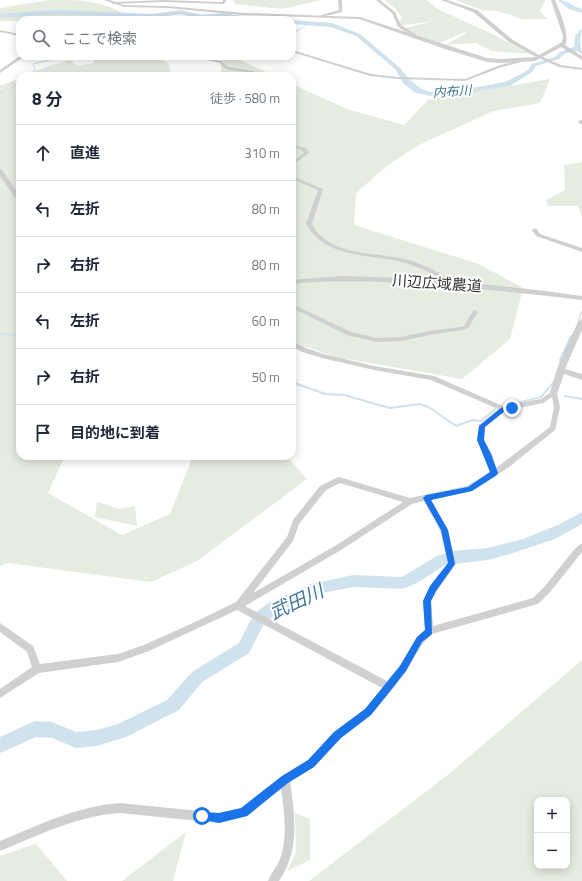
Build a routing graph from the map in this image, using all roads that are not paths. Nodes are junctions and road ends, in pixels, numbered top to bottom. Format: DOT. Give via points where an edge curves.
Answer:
graph roads {
  1 [pos="106,0"];
  2 [pos="226,0"];
  3 [pos="340,0"];
  4 [pos="378,0"];
  5 [pos="443,0"];
  6 [pos="553,0"];
  7 [pos="113,3"];
  8 [pos="244,14"];
  9 [pos="230,16"];
  10 [pos="322,16"];
  11 [pos="0,31"];
  12 [pos="16,35"];
  13 [pos="433,43"];
  14 [pos="563,45"];
  15 [pos="296,52"];
  16 [pos="582,58"];
  17 [pos="542,59"];
  18 [pos="17,60"];
  19 [pos="212,60"];
  20 [pos="520,60"];
  21 [pos="582,69"];
  22 [pos="0,72"];
  23 [pos="253,72"];
  24 [pos="296,147"];
  25 [pos="296,161"];
  26 [pos="0,171"];
  27 [pos="296,179"];
  28 [pos="16,195"];
  29 [pos="535,230"];
  30 [pos="582,250"];
  31 [pos="296,282"];
  32 [pos="454,284"];
  33 [pos="582,298"];
  34 [pos="296,308"];
  35 [pos="476,312"];
  36 [pos="582,322"];
  37 [pos="296,345"];
  38 [pos="562,371"];
  39 [pos="582,377"];
  40 [pos="554,392"];
  41 [pos="503,409"];
  42 [pos="494,473"];
  43 [pos="426,498"];
  44 [pos="410,501"];
  45 [pos="582,546"];
  46 [pos="237,606"];
  47 [pos="0,627"];
  48 [pos="429,632"];
  49 [pos="37,669"];
  50 [pos="389,687"];
  51 [pos="0,694"];
  52 [pos="285,779"];
  53 [pos="0,846"];
  54 [pos="273,881"];
  1 -- 7 [label="street"];
  2 -- 7 [label="street" via="221,4 170,1"];
  3 -- 10 [label="street" via="341,11"];
  4 -- 13 [label="street" via="394,13 399,26"];
  5 -- 17 [label="street" via="475,11 511,41"];
  6 -- 14 [label="street" via="565,36"];
  7 -- 8 [label="street"];
  8 -- 9 [label="street"];
  8 -- 10 [label="street"];
  10 -- 13 [label="street" via="360,18"];
  11 -- 12 [label="street"];
  13 -- 20 [label="street" via="487,60"];
  14 -- 16 [label="street"];
  14 -- 17 [label="street"];
  15 -- 20 [label="street" via="371,74 397,78 465,80"];
  17 -- 20 [label="street"];
  17 -- 21 [label="street" via="560,66"];
  18 -- 22 [label="street"];
  19 -- 23 [label="street" via="221,62 227,68"];
  24 -- 25 [label="street" via="304,149 307,153"];
  26 -- 28 [label="street"];
  27 -- 32 [label="street" via="321,189 309,224 328,244 346,250 403,260"];
  29 -- 30 [label="street" via="538,235"];
  31 -- 32 [label="street, 川辺広域農道" via="338,277"];
  32 -- 33 [label="street, 川辺広域農道"];
  34 -- 35 [label="street" via="349,334 376,340 462,330"];
  36 -- 38 [label="street" via="568,350"];
  37 -- 41 [label="street" via="322,356 432,378"];
  38 -- 39 [label="street"];
  38 -- 40 [label="street"];
  40 -- 41 [label="street" via="542,401"];
  40 -- 42 [label="street" via="557,407 553,428"];
  41 -- 42 [label="street" via="482,426 481,440"];
  42 -- 43 [label="street" via="469,489"];
  43 -- 44 [label="street"];
  43 -- 48 [label="street" via="444,530 452,564 427,601"];
  44 -- 46 [label="street" via="338,548"];
  44 -- 46 [label="street" via="339,480 323,488 296,522 290,539"];
  45 -- 48 [label="street" via="544,594 535,601"];
  46 -- 49 [label="street" via="146,648 118,658"];
  46 -- 50 [label="street"];
  47 -- 49 [label="street" via="30,649"];
  48 -- 50 [label="street" via="420,640"];
  49 -- 51 [label="street"];
  50 -- 52 [label="street" via="368,712 338,735 311,764"];
  52 -- 53 [label="street" via="244,812 219,818 106,808 67,819"];
  52 -- 54 [label="street" via="290,823 288,852 281,872"];
}
